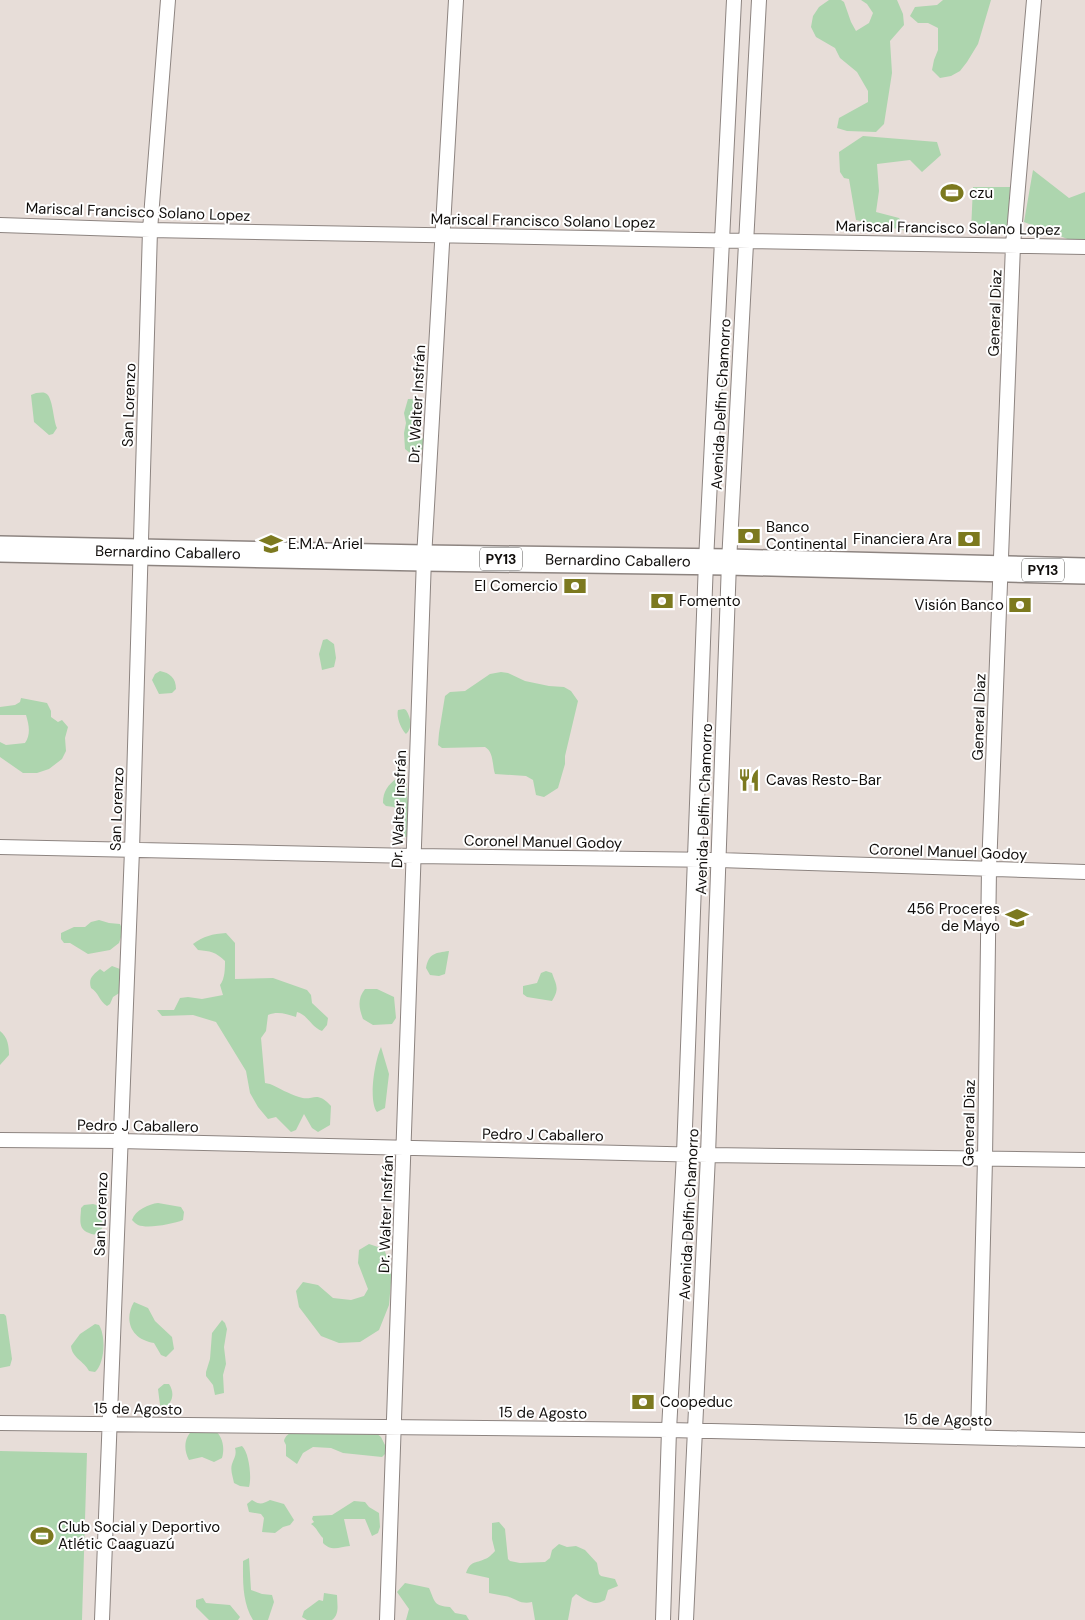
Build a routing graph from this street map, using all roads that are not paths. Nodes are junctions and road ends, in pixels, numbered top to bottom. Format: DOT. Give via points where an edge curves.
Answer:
graph roads {
  1 [pos="168,0"];
  2 [pos="456,0"];
  3 [pos="734,0"];
  4 [pos="758,0"];
  5 [pos="1034,0"];
  6 [pos="0,225"];
  7 [pos="150,230"];
  8 [pos="444,235"];
  9 [pos="722,240"];
  10 [pos="746,241"];
  11 [pos="1013,245"];
  12 [pos="1085,247"];
  13 [pos="0,549"];
  14 [pos="141,551"];
  15 [pos="424,558"];
  16 [pos="717,562"];
  17 [pos="1002,569"];
  18 [pos="1085,571"];
  19 [pos="0,846"];
  20 [pos="132,850"];
  21 [pos="414,856"];
  22 [pos="695,860"];
  23 [pos="719,860"];
  24 [pos="989,869"];
  25 [pos="1085,872"];
  26 [pos="0,1140"];
  27 [pos="120,1141"];
  28 [pos="404,1149"];
  29 [pos="684,1154"];
  30 [pos="708,1155"];
  31 [pos="985,1159"];
  32 [pos="1085,1160"];
  33 [pos="0,1423"];
  34 [pos="110,1425"];
  35 [pos="395,1428"];
  36 [pos="669,1430"];
  37 [pos="694,1431"];
  38 [pos="978,1437"];
  39 [pos="1085,1440"];
  40 [pos="102,1620"];
  41 [pos="387,1620"];
  42 [pos="663,1620"];
  43 [pos="686,1620"];
  1 -- 7 [label="street, San Lorenzo"];
  2 -- 8 [label="street, Dr. Walter Insfrán"];
  3 -- 9 [label="street, Avenida Delfin Chamorro"];
  4 -- 10 [label="street, Avenida Delfin Chamorro"];
  5 -- 11 [label="street, General Diaz"];
  6 -- 7 [label="street, Mariscal Francisco Solano Lopez"];
  7 -- 8 [label="street, Mariscal Francisco Solano Lopez"];
  7 -- 14 [label="street, San Lorenzo"];
  8 -- 9 [label="street, Mariscal Francisco Solano Lopez"];
  8 -- 15 [label="street, Dr. Walter Insfrán"];
  9 -- 10 [label="street, Mariscal Francisco Solano Lopez"];
  9 -- 16 [label="street, Avenida Delfin Chamorro"];
  10 -- 11 [label="street, Mariscal Francisco Solano Lopez"];
  10 -- 16 [label="street, Avenida Delfin Chamorro"];
  11 -- 12 [label="street, Mariscal Francisco Solano Lopez"];
  11 -- 17 [label="street, General Diaz"];
  13 -- 14 [label="highway, Bernardino Caballero / PY13"];
  14 -- 15 [label="highway, Bernardino Caballero / PY13"];
  14 -- 20 [label="street, San Lorenzo"];
  15 -- 16 [label="highway, Bernardino Caballero / PY13"];
  15 -- 21 [label="street, Dr. Walter Insfrán"];
  16 -- 17 [label="highway, Bernardino Caballero / PY13"];
  16 -- 22 [label="street, Avenida Delfin Chamorro"];
  16 -- 23 [label="street, Avenida Delfin Chamorro"];
  17 -- 18 [label="highway, Bernardino Caballero / PY13"];
  17 -- 24 [label="street, General Diaz"];
  19 -- 20 [label="street, Coronel Manuel Godoy"];
  20 -- 21 [label="street, Coronel Manuel Godoy"];
  20 -- 27 [label="street, San Lorenzo"];
  21 -- 22 [label="street, Coronel Manuel Godoy"];
  21 -- 28 [label="street, Dr. Walter Insfrán"];
  22 -- 23 [label="street, Coronel Manuel Godoy"];
  22 -- 29 [label="street, Avenida Delfin Chamorro"];
  23 -- 24 [label="street, Coronel Manuel Godoy"];
  23 -- 30 [label="street, Avenida Delfin Chamorro"];
  24 -- 25 [label="street, Coronel Manuel Godoy"];
  24 -- 31 [label="street, General Diaz"];
  26 -- 27 [label="street, Pedro J Caballero"];
  27 -- 28 [label="street, Pedro J Caballero"];
  27 -- 34 [label="street, San Lorenzo"];
  28 -- 29 [label="street, Pedro J Caballero"];
  28 -- 35 [label="street, Dr. Walter Insfrán"];
  29 -- 30 [label="street, Pedro J Caballero"];
  29 -- 36 [label="street, Avenida Delfin Chamorro"];
  30 -- 31 [label="street, Pedro J Caballero"];
  30 -- 37 [label="street, Avenida Delfin Chamorro"];
  31 -- 32 [label="street, Pedro J Caballero"];
  31 -- 38 [label="street, General Diaz"];
  33 -- 34 [label="street, 15 de Agosto"];
  34 -- 35 [label="street, 15 de Agosto"];
  34 -- 40 [label="street, San Lorenzo"];
  35 -- 36 [label="street, 15 de Agosto"];
  35 -- 41 [label="street, Dr. Walter Insfrán"];
  36 -- 37 [label="street, 15 de Agosto"];
  36 -- 42 [label="street, Avenida Delfin Chamorro"];
  37 -- 38 [label="street, 15 de Agosto"];
  37 -- 43 [label="street, Avenida Delfin Chamorro"];
  38 -- 39 [label="street, 15 de Agosto"];
}
